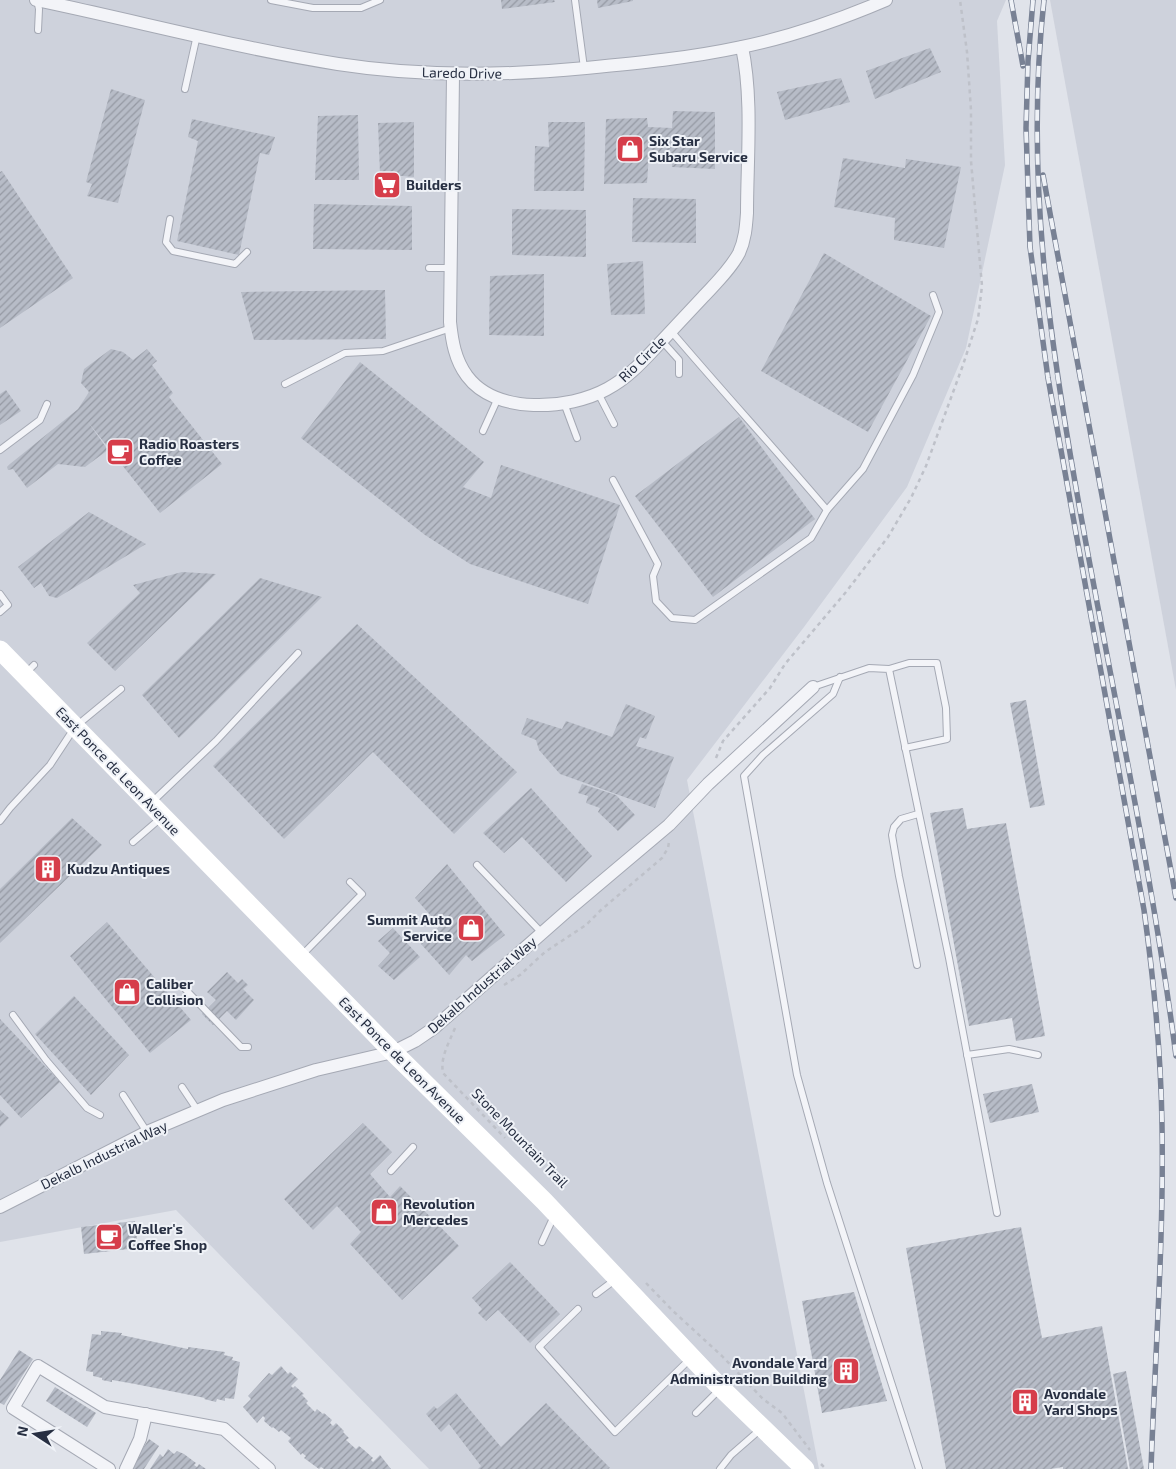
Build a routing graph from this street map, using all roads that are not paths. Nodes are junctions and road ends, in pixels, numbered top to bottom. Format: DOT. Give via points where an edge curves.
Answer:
graph roads {
  1 [pos="37,0"];
  2 [pos="271,0"];
  3 [pos="380,0"];
  4 [pos="575,0"];
  5 [pos="886,0"];
  6 [pos="38,30"];
  7 [pos="197,35"];
  8 [pos="742,47"];
  9 [pos="584,68"];
  10 [pos="453,75"];
  11 [pos="185,89"];
  12 [pos="170,219"];
  13 [pos="247,252"];
  14 [pos="429,268"];
  15 [pos="450,268"];
  16 [pos="933,295"];
  17 [pos="451,328"];
  18 [pos="672,331"];
  19 [pos="662,340"];
  20 [pos="679,374"];
  21 [pos="284,384"];
  22 [pos="598,393"];
  23 [pos="498,398"];
  24 [pos="564,403"];
  25 [pos="47,404"];
  26 [pos="614,424"];
  27 [pos="483,431"];
  28 [pos="577,438"];
  29 [pos="0,450"];
  30 [pos="614,480"];
  31 [pos="827,510"];
  32 [pos="0,594"];
  33 [pos="0,612"];
  34 [pos="0,650"];
  35 [pos="298,653"];
  36 [pos="889,670"];
  37 [pos="840,677"];
  38 [pos="813,687"];
  39 [pos="121,689"];
  40 [pos="75,727"];
  41 [pos="905,748"];
  42 [pos="156,810"];
  43 [pos="918,814"];
  44 [pos="0,821"];
  45 [pos="133,842"];
  46 [pos="477,865"];
  47 [pos="350,882"];
  48 [pos="542,933"];
  49 [pos="300,956"];
  50 [pos="918,965"];
  51 [pos="186,990"];
  52 [pos="12,1016"];
  53 [pos="248,1047"];
  54 [pos="393,1052"];
  55 [pos="968,1055"];
  56 [pos="1038,1055"];
  57 [pos="182,1087"];
  58 [pos="123,1095"];
  59 [pos="198,1110"];
  60 [pos="100,1115"];
  61 [pos="147,1132"];
  62 [pos="413,1147"];
  63 [pos="390,1171"];
  64 [pos="0,1207"];
  65 [pos="555,1213"];
  66 [pos="997,1213"];
  67 [pos="542,1242"];
  68 [pos="617,1278"];
  69 [pos="596,1294"];
  70 [pos="578,1309"];
  71 [pos="692,1357"];
  72 [pos="721,1388"];
  73 [pos="696,1413"];
  74 [pos="146,1414"];
  75 [pos="763,1428"];
  76 [pos="811,1460"];
  77 [pos="110,1469"];
  78 [pos="126,1469"];
  79 [pos="269,1469"];
  80 [pos="720,1469"];
  81 [pos="918,1469"];
  1 -- 6 [label="lane"];
  1 -- 7 [label="street, Laredo Drive"];
  2 -- 3 [label="lane" via="313,8 361,8"];
  4 -- 9 [label="lane"];
  5 -- 8 [label="street, Laredo Drive" via="813,28"];
  7 -- 10 [label="street, Laredo Drive" via="339,64"];
  7 -- 11 [label="lane"];
  8 -- 9 [label="street, Laredo Drive" via="694,56"];
  8 -- 18 [label="street, Rio Circle" via="747,69 751,206 746,233 731,266"];
  9 -- 10 [label="street, Laredo Drive" via="538,73"];
  10 -- 15 [label="street, Rio Circle"];
  12 -- 13 [label="lane" via="166,242 173,251 235,264"];
  14 -- 15 [label="lane"];
  15 -- 17 [label="street, Rio Circle"];
  16 -- 31 [label="lane" via="939,312 913,375 863,469"];
  17 -- 21 [label="lane" via="384,352 345,353"];
  17 -- 23 [label="street, Rio Circle" via="455,352 467,376 476,386"];
  18 -- 19 [label="street, Rio Circle"];
  18 -- 31 [label="lane"];
  19 -- 20 [label="lane" via="679,360"];
  19 -- 22 [label="street, Rio Circle" via="632,372"];
  22 -- 24 [label="street, Rio Circle"];
  22 -- 26 [label="lane"];
  23 -- 24 [label="street, Rio Circle" via="533,405"];
  23 -- 27 [label="lane"];
  24 -- 28 [label="lane"];
  25 -- 29 [label="lane" via="40,420"];
  30 -- 31 [label="lane" via="658,564 653,576 656,602 672,618 695,620 811,538"];
  32 -- 33 [label="lane" via="8,605"];
  34 -- 40 [label="main road, East Ponce de Leon Avenue" via="29,670"];
  35 -- 42 [label="lane"];
  36 -- 37 [label="lane" via="869,668"];
  36 -- 41 [label="lane"];
  36 -- 41 [label="lane" via="910,663 937,663 946,708 947,739"];
  37 -- 38 [label="lane"];
  37 -- 81 [label="lane" via="833,694 744,776 797,1075"];
  38 -- 48 [label="street, Dekalb Industrial Way" via="708,784 669,825"];
  39 -- 40 [label="lane"];
  40 -- 42 [label="main road, East Ponce de Leon Avenue"];
  40 -- 44 [label="lane" via="50,765"];
  41 -- 43 [label="lane"];
  42 -- 45 [label="lane"];
  42 -- 49 [label="main road, East Ponce de Leon Avenue"];
  43 -- 50 [label="lane" via="900,819 892,835"];
  43 -- 55 [label="lane"];
  46 -- 48 [label="lane"];
  47 -- 49 [label="lane" via="362,894"];
  48 -- 54 [label="street, Dekalb Industrial Way" via="434,1028"];
  49 -- 54 [label="main road, East Ponce de Leon Avenue"];
  51 -- 53 [label="lane" via="241,1047"];
  52 -- 60 [label="lane" via="87,1108"];
  54 -- 59 [label="street, Dekalb Industrial Way" via="275,1082"];
  54 -- 65 [label="main road, East Ponce de Leon Avenue"];
  55 -- 56 [label="lane" via="1008,1049"];
  55 -- 66 [label="lane"];
  57 -- 59 [label="lane"];
  58 -- 61 [label="lane"];
  59 -- 61 [label="street, Dekalb Industrial Way"];
  61 -- 64 [label="street, Dekalb Industrial Way"];
  62 -- 63 [label="lane"];
  65 -- 67 [label="lane"];
  65 -- 68 [label="main road, East Ponce de Leon Avenue"];
  68 -- 69 [label="lane"];
  68 -- 71 [label="main road, East Ponce de Leon Avenue"];
  70 -- 71 [label="lane" via="539,1347 615,1432"];
  71 -- 72 [label="main road, East Ponce de Leon Avenue"];
  72 -- 73 [label="lane"];
  72 -- 75 [label="main road, East Ponce de Leon Avenue"];
  74 -- 77 [label="street" via="105,1407 38,1366 13,1408"];
  74 -- 78 [label="street" via="140,1439"];
  74 -- 79 [label="street" via="224,1429"];
  75 -- 76 [label="main road, East Ponce de Leon Avenue"];
  75 -- 80 [label="lane" via="731,1455"];
}
